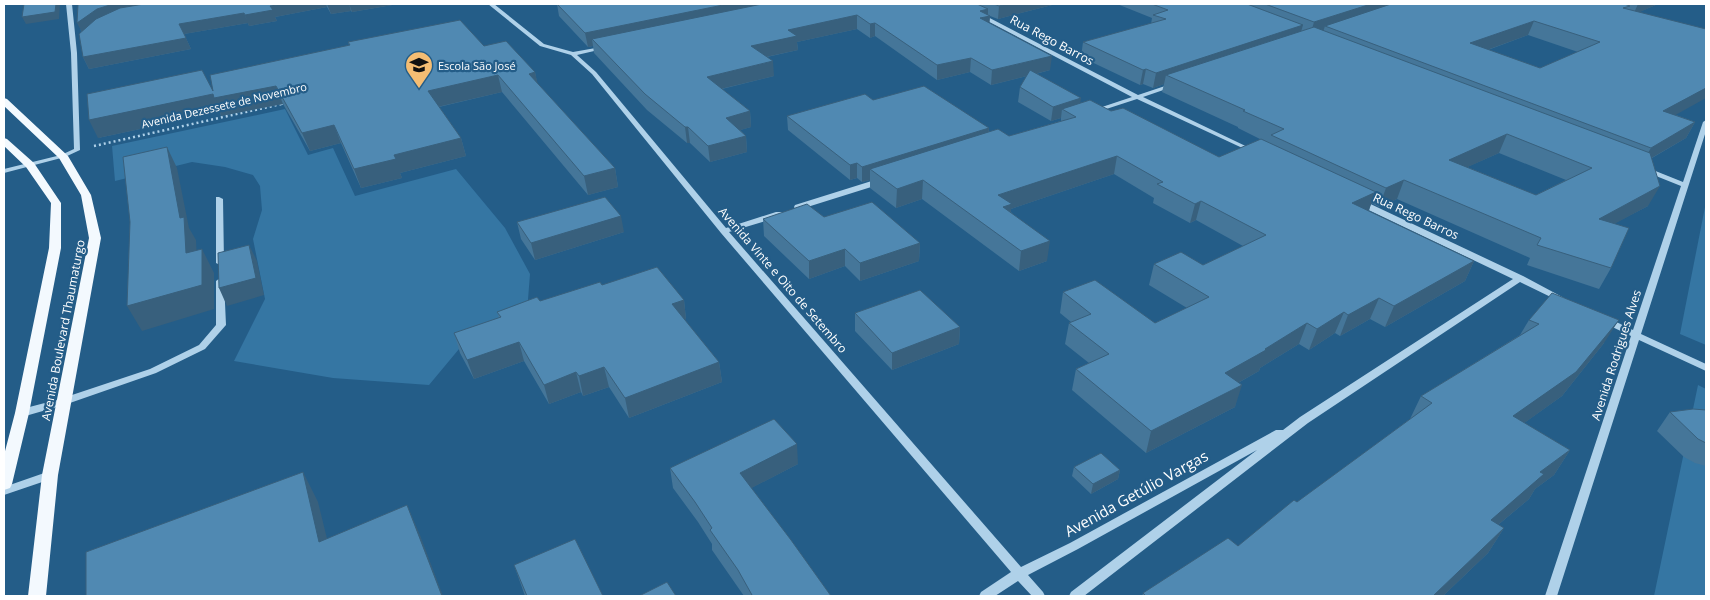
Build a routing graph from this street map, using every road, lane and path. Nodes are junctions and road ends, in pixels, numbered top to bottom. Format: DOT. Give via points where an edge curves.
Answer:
graph roads {
  1 [pos="69,4"];
  2 [pos="491,4"];
  3 [pos="970,11"];
  4 [pos="612,46"];
  5 [pos="78,47"];
  6 [pos="74,53"];
  7 [pos="573,54"];
  8 [pos="1183,82"];
  9 [pos="1138,97"];
  10 [pos="4,101"];
  11 [pos="290,102"];
  12 [pos="1091,112"];
  13 [pos="1706,122"];
  14 [pos="4,141"];
  15 [pos="76,150"];
  16 [pos="63,156"];
  17 [pos="1262,156"];
  18 [pos="30,165"];
  19 [pos="1639,167"];
  20 [pos="4,171"];
  21 [pos="884,180"];
  22 [pos="1684,185"];
  23 [pos="1351,198"];
  24 [pos="219,199"];
  25 [pos="724,231"];
  26 [pos="1520,278"];
  27 [pos="1570,303"];
  28 [pos="1596,315"];
  29 [pos="1638,335"];
  30 [pos="1706,368"];
  31 [pos="64,402"];
  32 [pos="22,413"];
  33 [pos="1304,420"];
  34 [pos="50,476"];
  35 [pos="4,484"];
  36 [pos="4,491"];
  37 [pos="1020,573"];
  38 [pos="37,596"];
  39 [pos="985,596"];
  40 [pos="1039,596"];
  41 [pos="1075,596"];
  42 [pos="1551,596"];
  1 -- 6 [label="street"];
  2 -- 7 [label="street, Avenida Vinte e Oito de Setembro" via="542,45"];
  3 -- 9 [label="street, Rua Rego Barros"];
  4 -- 7 [label="street"];
  5 -- 6 [label="street"];
  6 -- 15 [label="street"];
  7 -- 25 [label="street, Avenida Vinte e Oito de Setembro" via="594,73"];
  8 -- 9 [label="street"];
  9 -- 12 [label="street"];
  9 -- 17 [label="street, Rua Rego Barros"];
  10 -- 16 [label="main road, Avenida Boulevard Thaumaturgo"];
  11 -- 15 [label="path, Avenida Dezessete de Novembro"];
  13 -- 22 [label="street, Avenida Rodrigues Alves"];
  14 -- 18 [label="main road, Avenida Boulevard Thaumaturgo"];
  15 -- 16 [label="street"];
  16 -- 18 [label="street"];
  16 -- 31 [label="main road, Avenida Boulevard Thaumaturgo" via="86,194 95,238"];
  18 -- 20 [label="street"];
  18 -- 32 [label="main road, Avenida Boulevard Thaumaturgo" via="56,203 55,248"];
  19 -- 22 [label="street"];
  21 -- 25 [label="street"];
  22 -- 29 [label="street, Avenida Rodrigues Alves"];
  23 -- 26 [label="street, Rua Rego Barros"];
  24 -- 31 [label="street" via="221,324 202,347 153,371"];
  25 -- 37 [label="street, Avenida Vinte e Oito de Setembro"];
  26 -- 27 [label="street, Rua Rego Barros"];
  26 -- 33 [label="street, Avenida Getúlio Vargas"];
  28 -- 29 [label="street"];
  29 -- 30 [label="street"];
  29 -- 42 [label="street, Avenida Rodrigues Alves"];
  31 -- 32 [label="street"];
  31 -- 34 [label="main road, Avenida Boulevard Thaumaturgo"];
  32 -- 35 [label="main road, Avenida Boulevard Thaumaturgo"];
  33 -- 37 [label="street, Avenida Getúlio Vargas" via="1083,542"];
  33 -- 41 [label="street, Avenida Getúlio Vargas"];
  34 -- 36 [label="street"];
  34 -- 38 [label="main road, Avenida Boulevard Thaumaturgo"];
  37 -- 39 [label="street, Avenida Getúlio Vargas"];
  37 -- 40 [label="street, Avenida Vinte e Oito de Setembro"];
}
